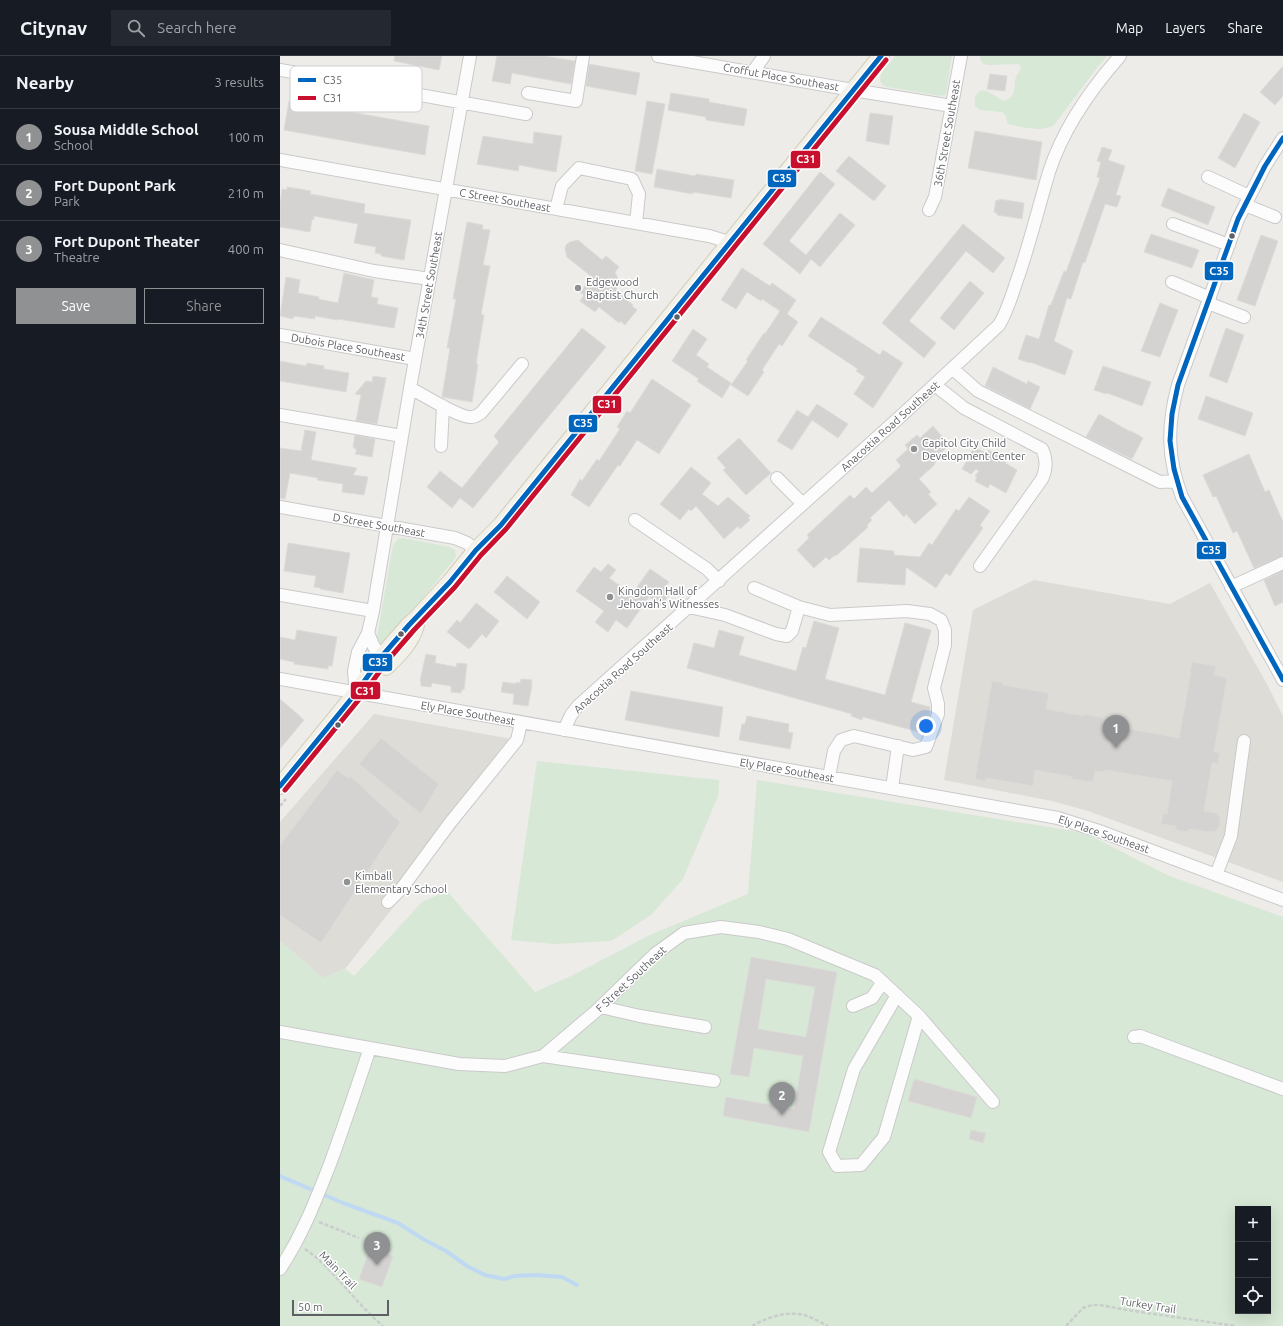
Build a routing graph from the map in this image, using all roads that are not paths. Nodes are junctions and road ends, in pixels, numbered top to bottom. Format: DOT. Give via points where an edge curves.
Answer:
graph roads {
  1 [pos="470,56"];
  2 [pos="584,56"];
  3 [pos="658,56"];
  4 [pos="764,56"];
  5 [pos="872,56"];
  6 [pos="881,56"];
  7 [pos="961,56"];
  8 [pos="1120,56"];
  9 [pos="715,61"];
  10 [pos="280,70"];
  11 [pos="290,72"];
  12 [pos="752,72"];
  13 [pos="850,89"];
  14 [pos="528,93"];
  15 [pos="422,96"];
  16 [pos="461,103"];
  17 [pos="952,106"];
  18 [pos="526,114"];
  19 [pos="1283,138"];
  20 [pos="280,160"];
  21 [pos="1208,178"];
  22 [pos="446,190"];
  23 [pos="1247,200"];
  24 [pos="556,209"];
  25 [pos="929,210"];
  26 [pos="1275,217"];
  27 [pos="636,223"];
  28 [pos="1173,224"];
  29 [pos="726,241"];
  30 [pos="1229,245"];
  31 [pos="280,250"];
  32 [pos="430,279"];
  33 [pos="1172,282"];
  34 [pos="1209,300"];
  35 [pos="1244,317"];
  36 [pos="280,335"];
  37 [pos="415,359"];
  38 [pos="522,364"];
  39 [pos="953,369"];
  40 [pos="935,385"];
  41 [pos="410,388"];
  42 [pos="443,406"];
  43 [pos="280,415"];
  44 [pos="402,436"];
  45 [pos="441,446"];
  46 [pos="777,478"];
  47 [pos="1176,481"];
  48 [pos="803,504"];
  49 [pos="280,507"];
  50 [pos="635,520"];
  51 [pos="386,526"];
  52 [pos="476,550"];
  53 [pos="1283,563"];
  54 [pos="980,566"];
  55 [pos="719,581"];
  56 [pos="1232,587"];
  57 [pos="754,588"];
  58 [pos="280,595"];
  59 [pos="689,607"];
  60 [pos="800,607"];
  61 [pos="373,611"];
  62 [pos="417,618"];
  63 [pos="368,633"];
  64 [pos="382,656"];
  65 [pos="280,679"];
  66 [pos="1283,680"];
  67 [pos="356,693"];
  68 [pos="521,723"];
  69 [pos="564,730"];
  70 [pos="1244,741"];
  71 [pos="898,746"];
  72 [pos="829,777"];
  73 [pos="280,786"];
  74 [pos="892,788"];
  75 [pos="1216,875"];
  76 [pos="1283,900"];
  77 [pos="388,902"];
  78 [pos="883,982"];
  79 [pos="897,995"];
  80 [pos="853,1006"];
  81 [pos="601,1007"];
  82 [pos="919,1016"];
  83 [pos="705,1027"];
  84 [pos="280,1032"];
  85 [pos="1134,1037"];
  86 [pos="370,1048"];
  87 [pos="543,1056"];
  88 [pos="714,1081"];
  89 [pos="1283,1089"];
  90 [pos="993,1102"];
  91 [pos="280,1269"];
  1 -- 16 [label="street, 34th Street Southeast"];
  2 -- 14 [label="street" via="576,101"];
  3 -- 9 [label="street, Croffut Place Southeast"];
  4 -- 12 [label="street"];
  5 -- 13 [label="main road"];
  6 -- 13 [label="main road"];
  7 -- 17 [label="street, 36th Street Southeast"];
  8 -- 39 [label="street, Anacostia Road Southeast" via="1072,121 1061,143 1006,314 999,325"];
  9 -- 12 [label="street, Croffut Place Southeast"];
  10 -- 11 [label="street"];
  12 -- 13 [label="street, Croffut Place Southeast"];
  13 -- 17 [label="street, Croffut Place Southeast"];
  13 -- 29 [label="main road"];
  15 -- 16 [label="street"];
  16 -- 18 [label="street"];
  16 -- 22 [label="street, 34th Street Southeast"];
  17 -- 25 [label="street, 36th Street Southeast" via="935,197"];
  19 -- 23 [label="street"];
  20 -- 22 [label="street, C Street Southeast"];
  21 -- 23 [label="street"];
  22 -- 24 [label="street, C Street Southeast"];
  22 -- 32 [label="street, 34th Street Southeast"];
  23 -- 26 [label="street"];
  23 -- 30 [label="street"];
  24 -- 27 [label="street, C Street Southeast"];
  24 -- 27 [label="street" via="562,186 579,168 632,179 639,194"];
  27 -- 29 [label="street, C Street Southeast"];
  28 -- 30 [label="street"];
  29 -- 52 [label="main road" via="634,361 501,525"];
  30 -- 34 [label="street"];
  31 -- 32 [label="street" via="374,271"];
  32 -- 37 [label="street, 34th Street Southeast"];
  33 -- 34 [label="street"];
  34 -- 35 [label="street"];
  34 -- 47 [label="street" via="1178,385 1172,410 1170,442"];
  36 -- 37 [label="street, Dubois Place Southeast"];
  37 -- 41 [label="street, 34th Street Southeast"];
  38 -- 42 [label="street" via="481,413 474,417 460,415"];
  39 -- 40 [label="street, Anacostia Road Southeast"];
  39 -- 47 [label="street" via="978,391 1025,415 1160,482"];
  40 -- 48 [label="street, Anacostia Road Southeast"];
  40 -- 54 [label="street" via="964,408 1042,449 1046,456 1046,469 1042,478"];
  41 -- 42 [label="street"];
  41 -- 44 [label="street, 34th Street Southeast"];
  42 -- 45 [label="street"];
  43 -- 44 [label="street"];
  44 -- 51 [label="street, 34th Street Southeast"];
  46 -- 48 [label="street"];
  47 -- 56 [label="street" via="1186,505"];
  48 -- 55 [label="street, Anacostia Road Southeast"];
  49 -- 51 [label="street, D Street Southeast"];
  50 -- 55 [label="street" via="707,569"];
  51 -- 52 [label="street, D Street Southeast" via="458,539"];
  51 -- 61 [label="street, 34th Street Southeast"];
  52 -- 62 [label="main road"];
  53 -- 56 [label="street"];
  55 -- 59 [label="street, Anacostia Road Southeast"];
  56 -- 66 [label="street"];
  57 -- 60 [label="street"];
  58 -- 61 [label="street"];
  59 -- 60 [label="street" via="725,615 787,636 792,631"];
  59 -- 69 [label="street, Anacostia Road Southeast" via="578,706 571,714"];
  60 -- 71 [label="street" via="830,615 907,611 930,614 941,620 945,630 945,645 934,688 938,714 926,747 913,750"];
  61 -- 63 [label="street, 34th Street Southeast"];
  62 -- 64 [label="main road"];
  62 -- 67 [label="main road" via="415,630 406,646 380,674"];
  63 -- 64 [label="street" via="374,647"];
  63 -- 67 [label="street, 34th Street Southeast" via="358,652 354,671"];
  64 -- 67 [label="main road"];
  65 -- 67 [label="street, Ely Place Southeast"];
  67 -- 68 [label="street, Ely Place Southeast"];
  67 -- 73 [label="main road"];
  68 -- 69 [label="street, Ely Place Southeast"];
  68 -- 77 [label="street" via="517,740 402,888"];
  69 -- 72 [label="street, Ely Place Southeast"];
  70 -- 75 [label="street" via="1231,836"];
  71 -- 72 [label="street" via="854,736 841,740 834,751"];
  71 -- 74 [label="street"];
  72 -- 74 [label="street, Ely Place Southeast"];
  74 -- 75 [label="street, Ely Place Southeast" via="1058,818 1095,829"];
  75 -- 76 [label="street, Ely Place Southeast"];
  78 -- 79 [label="street, F Street Southeast"];
  78 -- 80 [label="street" via="872,998"];
  78 -- 81 [label="street, F Street Southeast" via="874,975 788,939 721,926 684,933 656,954"];
  79 -- 82 [label="street, F Street Southeast"];
  79 -- 82 [label="street" via="854,1069 828,1152 836,1166 860,1165 884,1137"];
  81 -- 83 [label="street"];
  81 -- 87 [label="street, F Street Southeast"];
  82 -- 90 [label="street, F Street Southeast"];
  84 -- 86 [label="street, F Street Southeast"];
  85 -- 89 [label="street" via="1140,1036"];
  86 -- 87 [label="street, F Street Southeast" via="459,1064 505,1066"];
  86 -- 91 [label="street" via="347,1119 309,1218"];
  87 -- 88 [label="street"];
}
